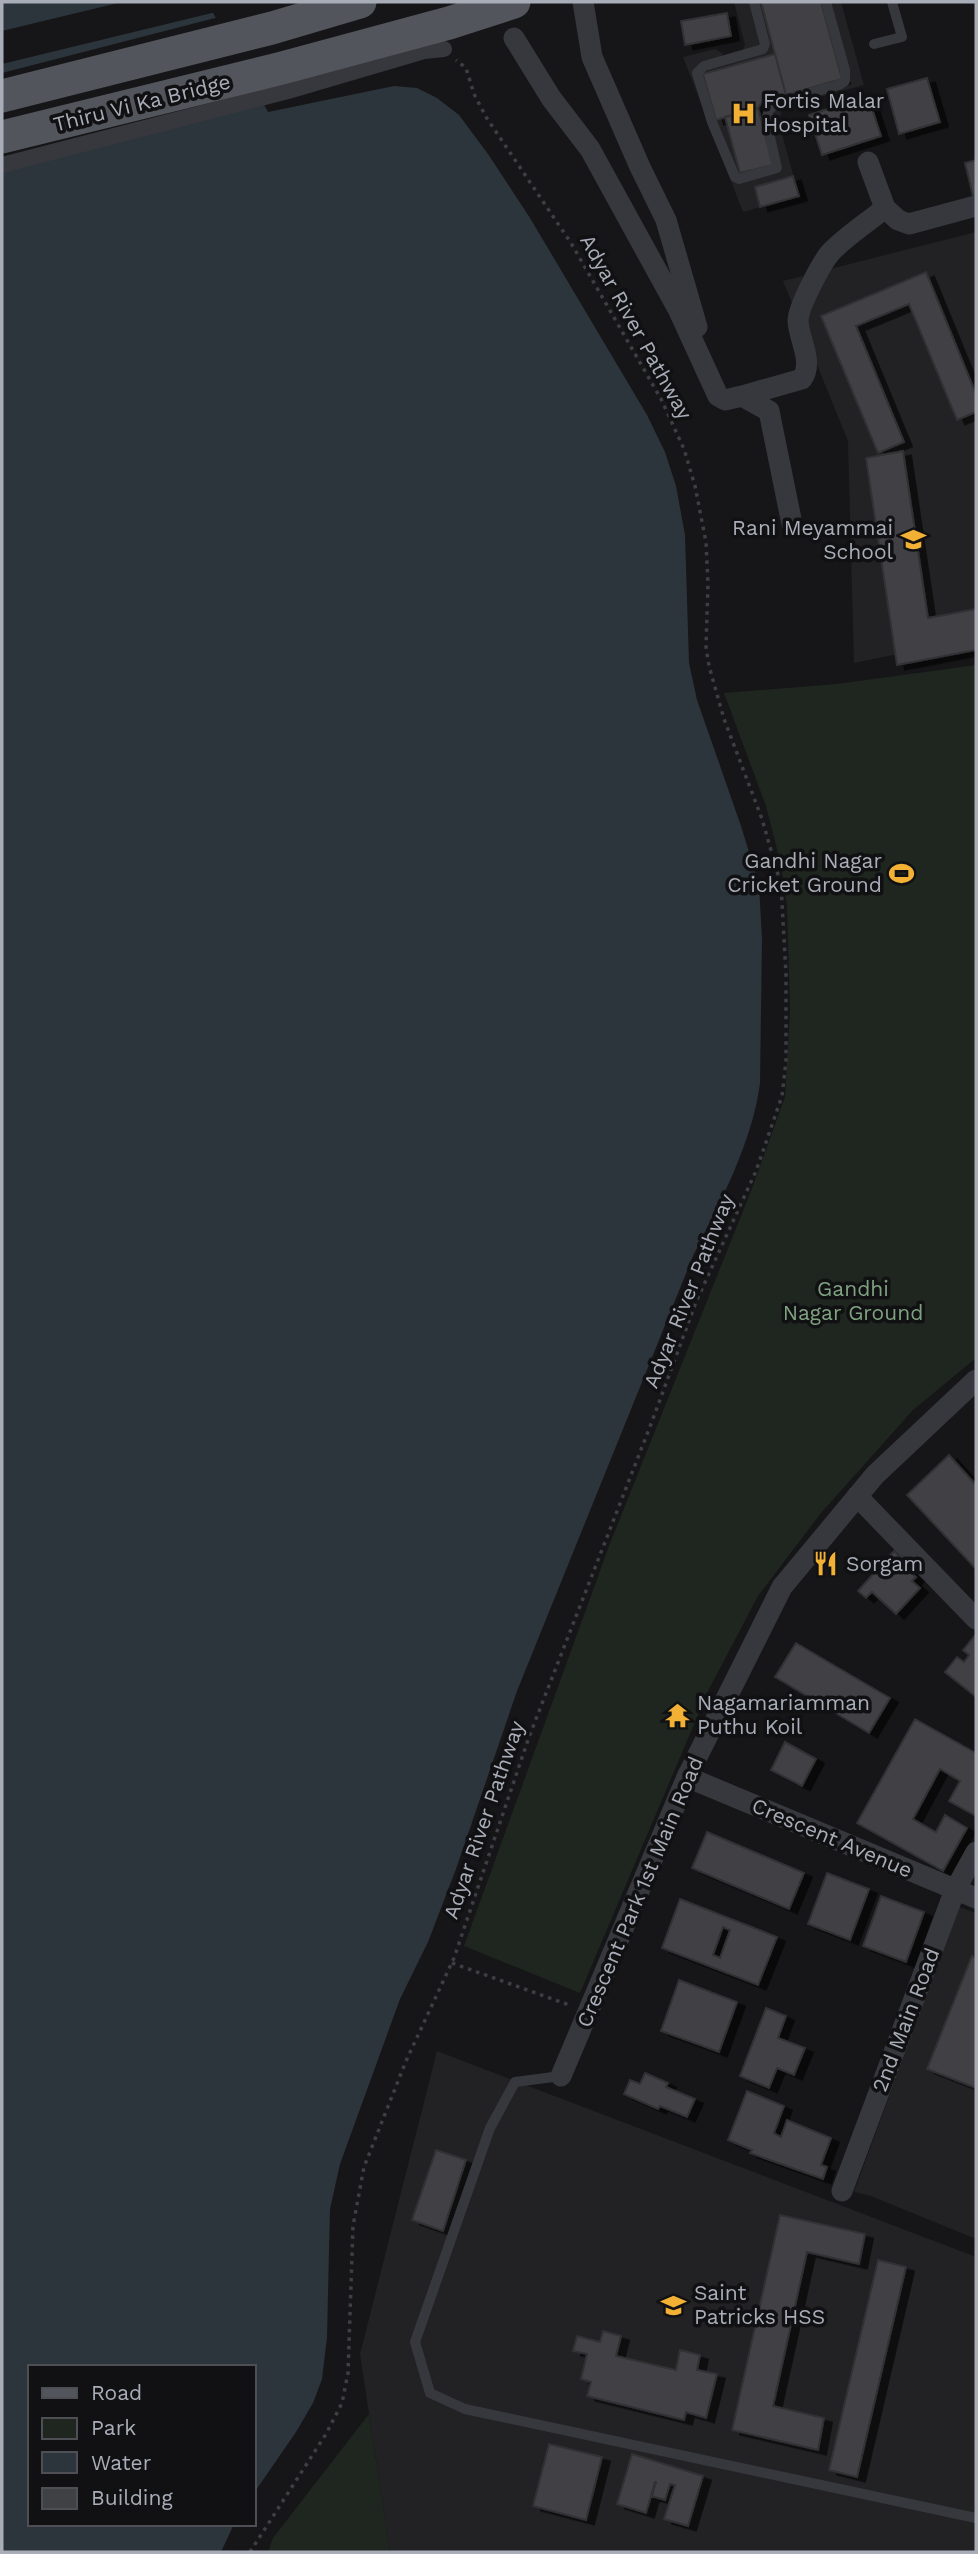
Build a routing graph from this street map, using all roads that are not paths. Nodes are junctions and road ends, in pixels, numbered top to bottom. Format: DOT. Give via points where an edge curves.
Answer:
graph roads {
  1 [pos="304,2"];
  2 [pos="360,2"];
  3 [pos="514,2"];
  4 [pos="583,2"];
  5 [pos="754,2"];
  6 [pos="826,2"];
  7 [pos="892,2"];
  8 [pos="271,21"];
  9 [pos="514,38"];
  10 [pos="874,44"];
  11 [pos="443,49"];
  12 [pos="285,80"];
  13 [pos="2,81"];
  14 [pos="2,96"];
  15 [pos="2,137"];
  16 [pos="868,162"];
  17 [pos="2,165"];
  18 [pos="976,206"];
  19 [pos="885,208"];
  20 [pos="718,396"];
  21 [pos="742,396"];
  22 [pos="792,524"];
  23 [pos="976,1380"];
  24 [pos="857,1496"];
  25 [pos="976,1619"];
  26 [pos="687,1777"];
  27 [pos="976,1852"];
  28 [pos="955,1890"];
  29 [pos="976,1898"];
  30 [pos="561,2076"];
  31 [pos="842,2191"];
  32 [pos="976,2518"];
  1 -- 8 [label="street"];
  2 -- 8 [label="main road, Thiru Vi Ka Bridge"];
  3 -- 12 [label="main road, Thiru Vi Ka Bridge"];
  4 -- 20 [label="street" via="592,57 666,220"];
  5 -- 6 [label="lane" via="764,49 704,66 697,73 712,122 739,179 777,168 766,120 773,105 845,81"];
  7 -- 10 [label="lane" via="902,37"];
  8 -- 13 [label="street"];
  8 -- 14 [label="main road, Thiru Vi Ka Bridge"];
  9 -- 20 [label="street" via="590,149 679,311"];
  11 -- 12 [label="street"];
  12 -- 15 [label="main road, Thiru Vi Ka Bridge"];
  12 -- 17 [label="street"];
  16 -- 19 [label="street"];
  18 -- 19 [label="street" via="909,224"];
  19 -- 21 [label="street" via="829,254 800,308 805,376"];
  20 -- 21 [label="street" via="725,400"];
  21 -- 22 [label="street" via="769,411"];
  23 -- 24 [label="street, Crescent Park 1st Main Road"];
  24 -- 25 [label="street"];
  24 -- 26 [label="street, Crescent Park 1st Main Road" via="782,1587"];
  26 -- 28 [label="street, Crescent Avenue"];
  26 -- 30 [label="street, Crescent Park 1st Main Road"];
  27 -- 28 [label="street, 2nd Main Road"];
  28 -- 29 [label="street, Crescent Avenue"];
  28 -- 31 [label="street, 2nd Main Road"];
  30 -- 32 [label="lane" via="515,2082 490,2127 415,2342 430,2393 466,2409"];
}
